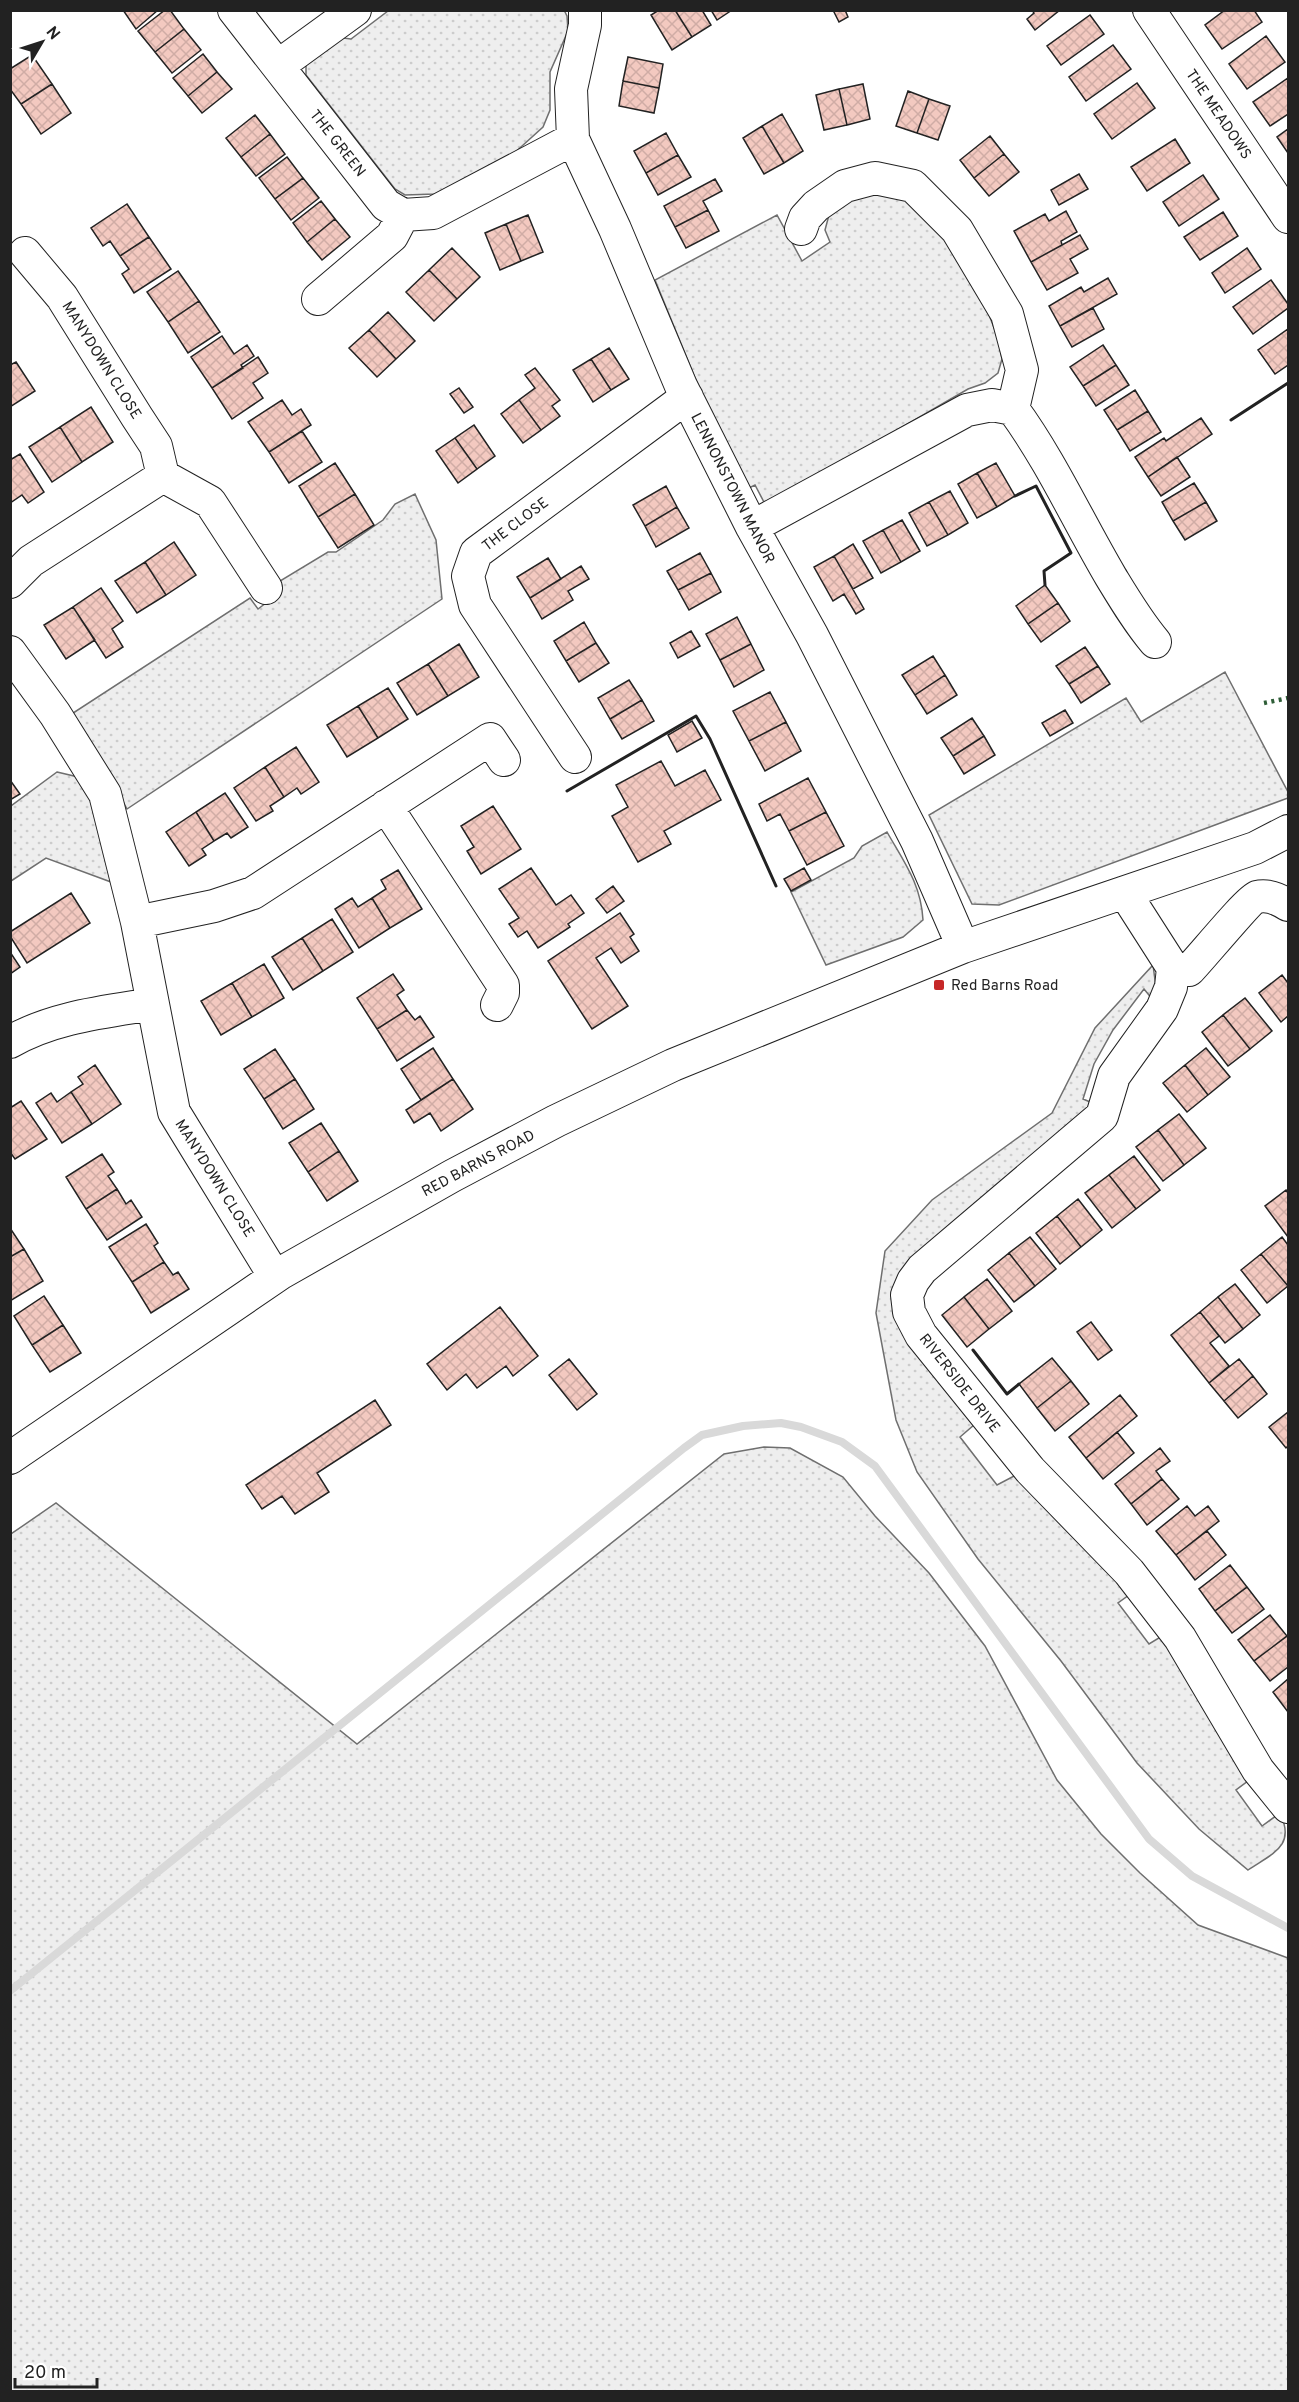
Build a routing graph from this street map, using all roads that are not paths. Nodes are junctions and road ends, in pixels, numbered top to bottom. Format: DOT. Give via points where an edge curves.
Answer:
graph roads {
  1 [pos="234,10"];
  2 [pos="355,10"];
  3 [pos="585,10"];
  4 [pos="1149,10"];
  5 [pos="278,66"];
  6 [pos="573,139"];
  7 [pos="403,216"];
  8 [pos="1288,217"];
  9 [pos="801,229"];
  10 [pos="25,253"];
  11 [pos="318,299"];
  12 [pos="687,397"];
  13 [pos="1013,409"];
  14 [pos="163,476"];
  15 [pos="752,527"];
  16 [pos="10,582"];
  17 [pos="266,588"];
  18 [pos="1155,642"];
  19 [pos="10,652"];
  20 [pos="575,757"];
  21 [pos="504,760"];
  22 [pos="386,806"];
  23 [pos="1288,831"];
  24 [pos="1125,893"];
  25 [pos="1288,905"];
  26 [pos="137,922"];
  27 [pos="963,947"];
  28 [pos="1173,968"];
  29 [pos="153,1004"];
  30 [pos="497,1005"];
  31 [pos="10,1042"];
  32 [pos="275,1277"];
  33 [pos="10,1458"];
  34 [pos="1288,1807"];
  1 -- 5 [label="street, THE GREEN"];
  2 -- 5 [label="street"];
  3 -- 6 [label="street, LENNONSTOWN MANOR" via="571,89"];
  4 -- 8 [label="street, THE MEADOWS"];
  5 -- 7 [label="street, THE GREEN" via="386,205"];
  6 -- 7 [label="street" via="433,213"];
  6 -- 12 [label="street, LENNONSTOWN MANOR"];
  7 -- 11 [label="street" via="392,236"];
  9 -- 13 [label="street" via="816,206 845,186 875,178 913,186 957,230 1007,314 1022,370"];
  10 -- 14 [label="street, MANYDOWN CLOSE" via="62,297 156,446"];
  12 -- 15 [label="street, LENNONSTOWN MANOR"];
  12 -- 20 [label="street, THE CLOSE" via="476,553 468,576 475,605"];
  13 -- 15 [label="street" via="992,405 967,410"];
  13 -- 18 [label="street" via="1036,440 1076,518 1139,624"];
  14 -- 16 [label="street" via="31,561"];
  14 -- 17 [label="street" via="210,502"];
  15 -- 27 [label="street, LENNONSTOWN MANOR" via="907,821"];
  19 -- 26 [label="street, MANYDOWN CLOSE" via="105,794"];
  21 -- 22 [label="street" via="490,739"];
  22 -- 26 [label="street" via="253,892 214,906"];
  22 -- 30 [label="street" via="503,985"];
  23 -- 24 [label="street, RED BARNS ROAD" via="1255,848"];
  24 -- 27 [label="street, RED BARNS ROAD"];
  24 -- 28 [label="street"];
  25 -- 28 [label="street" via="1271,897 1256,897 1189,970"];
  26 -- 29 [label="street, MANYDOWN CLOSE"];
  27 -- 32 [label="street, RED BARNS ROAD" via="673,1065 556,1121"];
  28 -- 34 [label="street, RIVERSIDE DRIVE" via="1162,1009 1114,1076 1102,1116 936,1257 913,1281 906,1295 909,1312 936,1356 1030,1470 1129,1572 1180,1638 1258,1770"];
  29 -- 31 [label="street" via="71,1018"];
  29 -- 32 [label="street, MANYDOWN CLOSE" via="174,1112"];
  32 -- 33 [label="street, RED BARNS ROAD"];
}
